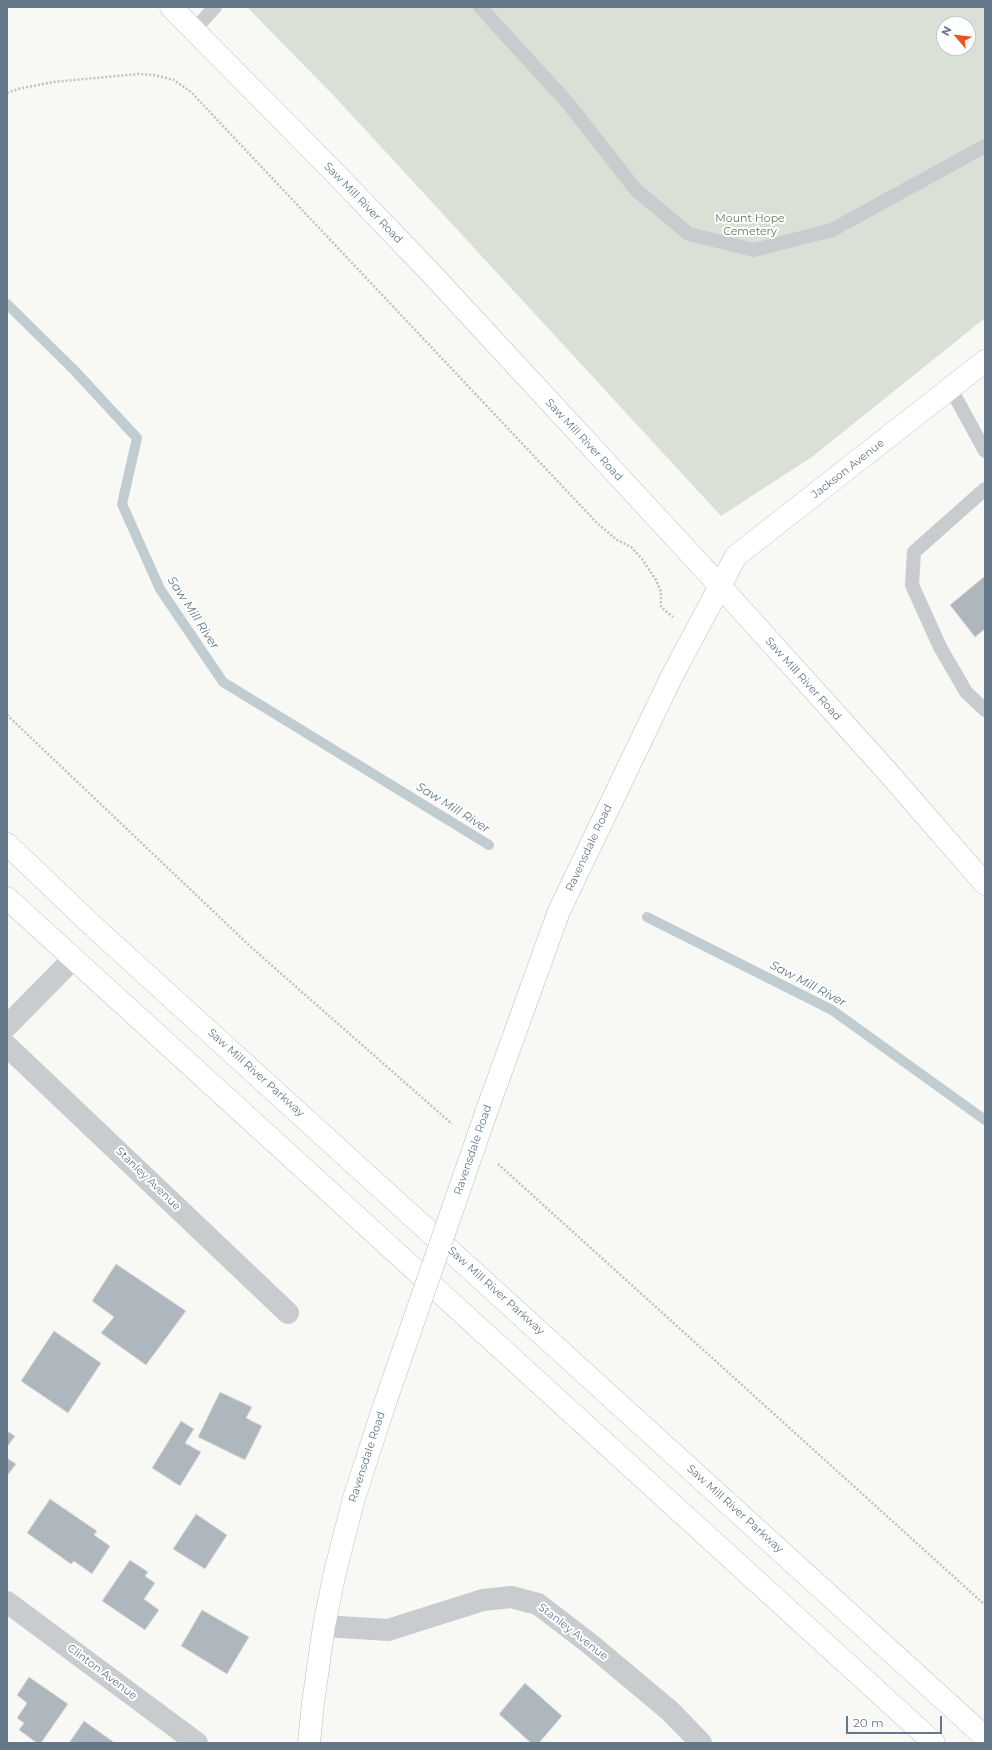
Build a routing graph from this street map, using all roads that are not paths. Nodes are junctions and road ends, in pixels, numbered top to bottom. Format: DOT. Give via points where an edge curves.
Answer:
graph roads {
  1 [pos="171,7"];
  2 [pos="215,7"];
  3 [pos="480,7"];
  4 [pos="194,30"];
  5 [pos="985,146"];
  6 [pos="985,361"];
  7 [pos="951,389"];
  8 [pos="985,451"];
  9 [pos="985,489"];
  10 [pos="720,586"];
  11 [pos="985,710"];
  12 [pos="7,844"];
  13 [pos="985,884"];
  14 [pos="7,898"];
  15 [pos="73,958"];
  16 [pos="7,1026"];
  17 [pos="7,1046"];
  18 [pos="288,1313"];
  19 [pos="7,1602"];
  20 [pos="324,1626"];
  21 [pos="985,1737"];
  22 [pos="197,1743"];
  23 [pos="310,1743"];
  24 [pos="701,1743"];
  25 [pos="934,1743"];
  1 -- 4 [label="main road, Saw Mill River Road"];
  2 -- 4 [label="lane"];
  3 -- 5 [label="lane" via="567,102 636,190 690,234 754,250 832,230"];
  4 -- 10 [label="main road, Saw Mill River Road" via="429,271"];
  6 -- 7 [label="main road, Jackson Avenue"];
  7 -- 8 [label="lane"];
  7 -- 10 [label="main road, Jackson Avenue" via="736,556"];
  9 -- 11 [label="lane" via="914,552 912,585 940,647 966,692"];
  10 -- 13 [label="main road, Saw Mill River Road"];
  10 -- 20 [label="main road, Ravensdale Road, bridge" via="668,683 559,912 384,1406 347,1520"];
  12 -- 21 [label="main road, Saw Mill River Parkway"];
  14 -- 15 [label="main road"];
  15 -- 16 [label="street"];
  15 -- 25 [label="main road"];
  17 -- 18 [label="street, Stanley Avenue"];
  19 -- 22 [label="street, Clinton Avenue"];
  20 -- 23 [label="main road, Ravensdale Road" via="312,1703"];
  20 -- 24 [label="street, Stanley Avenue" via="388,1630 483,1600 511,1596 538,1604 670,1711"];
}
